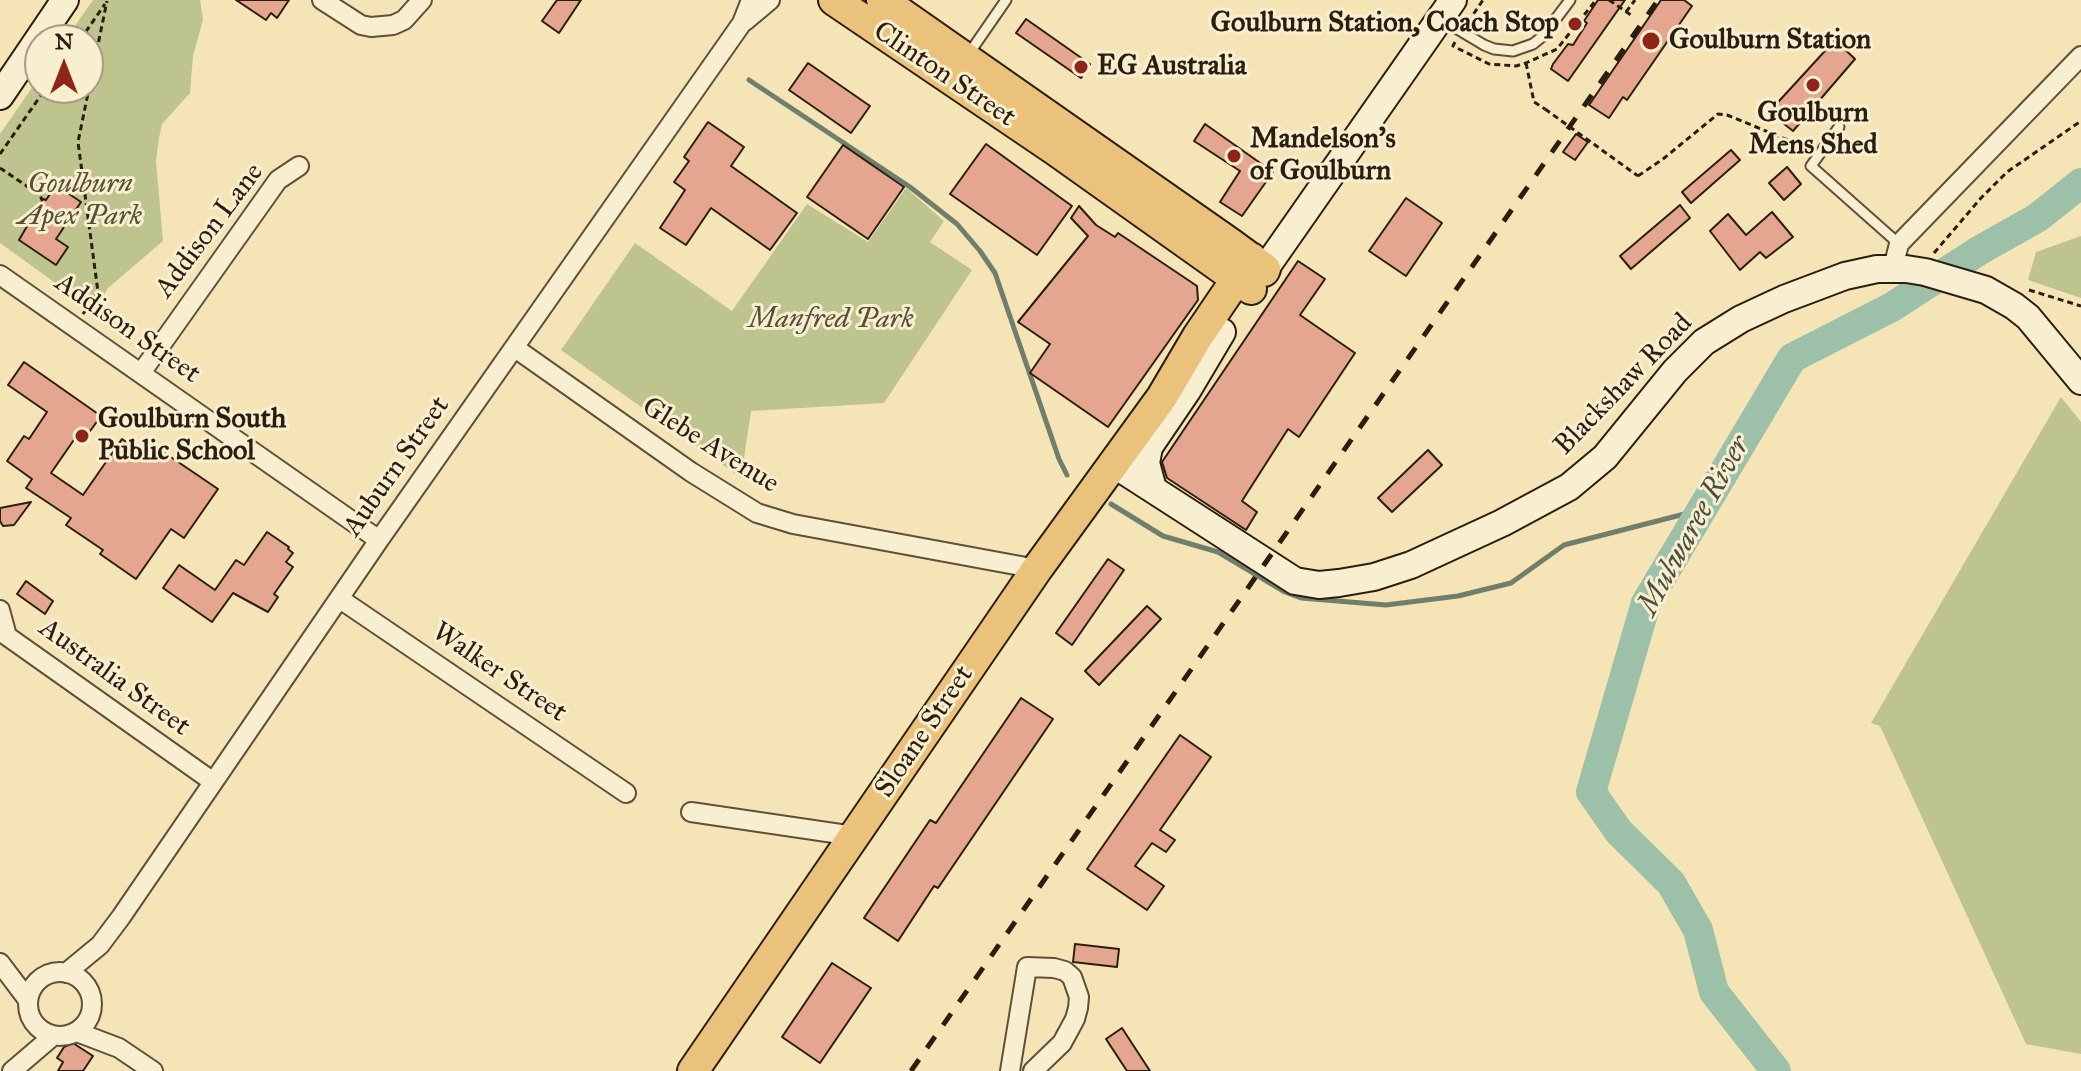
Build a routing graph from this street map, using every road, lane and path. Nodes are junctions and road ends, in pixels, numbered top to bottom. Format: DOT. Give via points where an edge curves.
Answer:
graph roads {
  1 [pos="65,0"];
  2 [pos="108,0"];
  3 [pos="322,0"];
  4 [pos="422,0"];
  5 [pos="751,0"];
  6 [pos="770,0"];
  7 [pos="834,0"];
  8 [pos="882,0"];
  9 [pos="1006,0"];
  10 [pos="1570,0"];
  11 [pos="1609,0"];
  12 [pos="1635,0"];
  13 [pos="1442,13"];
  14 [pos="742,23"];
  15 [pos="91,24"];
  16 [pos="2081,56"];
  17 [pos="966,58"];
  18 [pos="1526,63"];
  19 [pos="0,96"];
  20 [pos="35,104"];
  21 [pos="2081,121"];
  22 [pos="1839,127"];
  23 [pos="1061,139"];
  24 [pos="0,154"];
  25 [pos="1663,159"];
  26 [pos="299,166"];
  27 [pos="0,168"];
  28 [pos="42,200"];
  29 [pos="1896,256"];
  30 [pos="1928,266"];
  31 [pos="1251,274"];
  32 [pos="0,275"];
  33 [pos="74,327"];
  34 [pos="1222,332"];
  35 [pos="515,348"];
  36 [pos="141,373"];
  37 [pos="2081,381"];
  38 [pos="1162,397"];
  39 [pos="1112,463"];
  40 [pos="1153,489"];
  41 [pos="379,540"];
  42 [pos="1037,569"];
  43 [pos="340,599"];
  44 [pos="0,610"];
  45 [pos="212,781"];
  46 [pos="626,793"];
  47 [pos="691,812"];
  48 [pos="854,836"];
  49 [pos="100,945"];
  50 [pos="0,962"];
  51 [pos="66,973"];
  52 [pos="41,979"];
  53 [pos="87,986"];
  54 [pos="28,1000"];
  55 [pos="92,1012"];
  56 [pos="33,1021"];
  57 [pos="77,1032"];
  58 [pos="53,1036"];
  59 [pos="119,1048"];
  60 [pos="12,1071"];
  61 [pos="153,1071"];
  62 [pos="693,1071"];
  63 [pos="1010,1071"];
  64 [pos="1033,1071"];
  1 -- 19 [label="street"];
  2 -- 15 [label="path"];
  2 -- 33 [label="path" via="78,142 98,292"];
  3 -- 4 [label="street" via="361,25 382,27 404,20"];
  5 -- 14 [label="street, Auburn Street"];
  6 -- 14 [label="street, Auburn Street"];
  7 -- 23 [label="main road, Clinton Street"];
  8 -- 17 [label="main road, Clinton Street"];
  9 -- 17 [label="lane"];
  10 -- 13 [label="lane" via="1543,36 1506,51 1494,49"];
  11 -- 12 [label="path" via="1628,13"];
  13 -- 31 [label="street, Sloane Street"];
  14 -- 35 [label="street, Auburn Street"];
  16 -- 29 [label="street"];
  17 -- 23 [label="main road, Clinton Street"];
  18 -- 25 [label="path, bridge" via="1534,102 1638,176"];
  20 -- 24 [label="path"];
  21 -- 30 [label="path" via="2007,172 1935,249"];
  22 -- 29 [label="lane" via="1811,166"];
  23 -- 31 [label="main road, Clinton Street"];
  26 -- 36 [label="street, Addison Lane" via="278,180"];
  27 -- 28 [label="path"];
  29 -- 30 [label="street, Blackshaw Road"];
  29 -- 40 [label="street, Blackshaw Road" via="1784,299 1720,331 1689,356 1605,457 1569,487 1456,545 1374,577 1319,585 1295,581"];
  30 -- 37 [label="street, Blackshaw Road" via="2001,298 2028,317"];
  31 -- 34 [label="main road, Sloane Street"];
  31 -- 38 [label="main road, Sloane Street"];
  32 -- 33 [label="street, Addison Street"];
  33 -- 36 [label="street, Addison Street"];
  34 -- 38 [label="main road, Sloane Street"];
  34 -- 40 [label="street" via="1149,447 1146,463"];
  35 -- 41 [label="street, Auburn Street"];
  35 -- 42 [label="street, Glebe Avenue" via="757,513"];
  36 -- 41 [label="street, Addison Street"];
  38 -- 39 [label="main road, Sloane Street"];
  39 -- 40 [label="street, Blackshaw Road"];
  39 -- 42 [label="main road, Sloane Street"];
  41 -- 43 [label="street, Auburn Street"];
  42 -- 48 [label="main road, Sloane Street"];
  43 -- 45 [label="street, Auburn Street"];
  43 -- 46 [label="street, Walker Street"];
  44 -- 45 [label="street, Australia Street" via="7,636"];
  45 -- 49 [label="street, Auburn Street"];
  47 -- 48 [label="street"];
  48 -- 62 [label="main road, Sloane Street"];
  49 -- 51 [label="street, Auburn Street"];
  49 -- 53 [label="street, Auburn Street"];
  50 -- 52 [label="street"];
  50 -- 54 [label="street"];
  51 -- 52 [label="street"];
  51 -- 53 [label="street"];
  52 -- 54 [label="street"];
  53 -- 55 [label="street"];
  54 -- 56 [label="street"];
  55 -- 57 [label="street"];
  55 -- 59 [label="street"];
  56 -- 58 [label="street"];
  56 -- 60 [label="street"];
  57 -- 58 [label="street"];
  57 -- 59 [label="street"];
  58 -- 60 [label="street"];
  59 -- 61 [label="street"];
  63 -- 64 [label="street" via="1027,967 1054,968 1072,977 1078,1008 1062,1043"];
}
